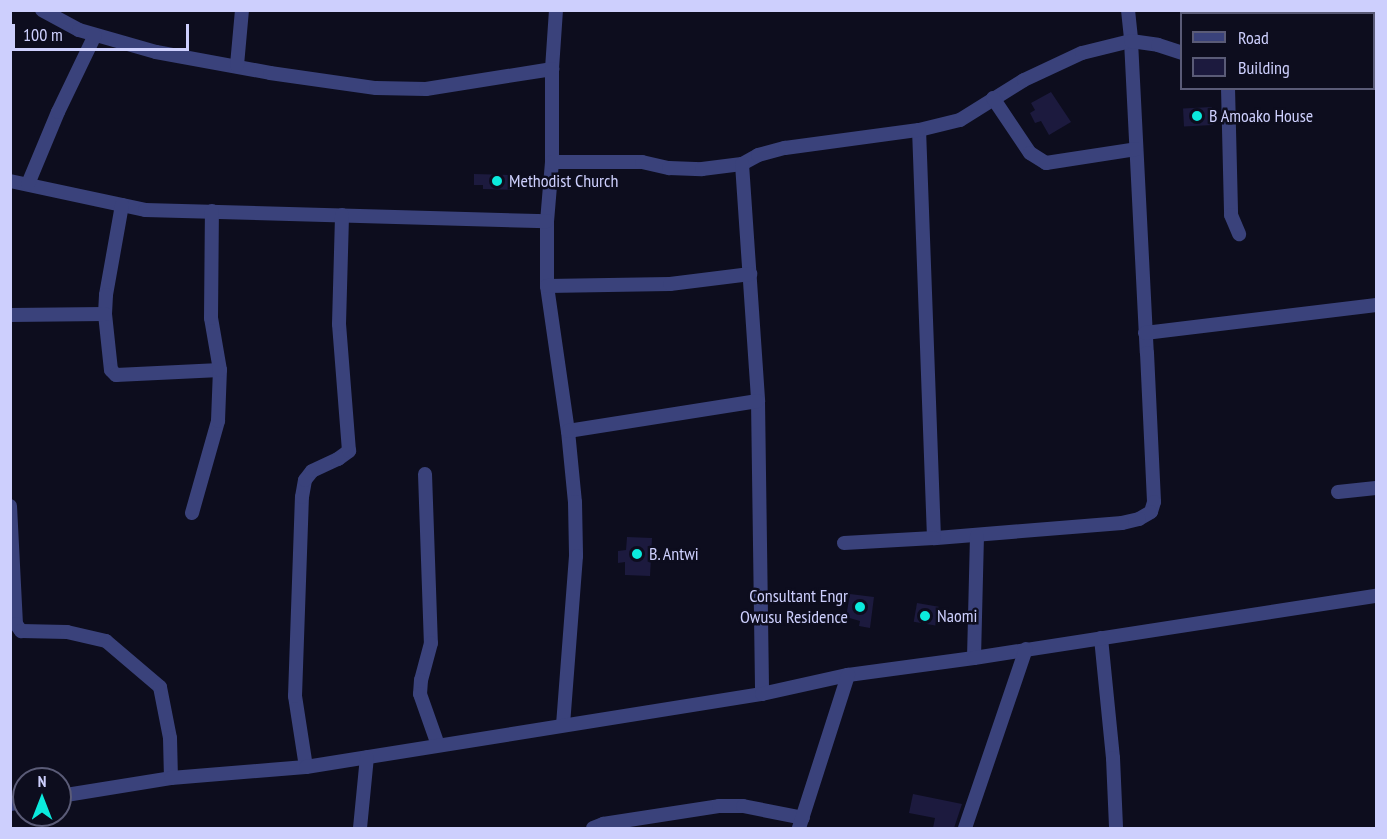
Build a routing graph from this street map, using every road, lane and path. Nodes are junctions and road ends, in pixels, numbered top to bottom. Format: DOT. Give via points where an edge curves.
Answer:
graph roads {
  1 [pos="42,10"];
  2 [pos="242,10"];
  3 [pos="556,10"];
  4 [pos="1128,10"];
  5 [pos="95,35"];
  6 [pos="1131,41"];
  7 [pos="1180,52"];
  8 [pos="237,65"];
  9 [pos="552,69"];
  10 [pos="1228,90"];
  11 [pos="993,98"];
  12 [pos="919,130"];
  13 [pos="1136,149"];
  14 [pos="552,162"];
  15 [pos="741,164"];
  16 [pos="10,181"];
  17 [pos="28,184"];
  18 [pos="122,205"];
  19 [pos="212,211"];
  20 [pos="342,215"];
  21 [pos="547,221"];
  22 [pos="1239,234"];
  23 [pos="750,274"];
  24 [pos="547,286"];
  25 [pos="1377,305"];
  26 [pos="105,314"];
  27 [pos="10,315"];
  28 [pos="1145,333"];
  29 [pos="220,370"];
  30 [pos="758,401"];
  31 [pos="568,431"];
  32 [pos="425,474"];
  33 [pos="1377,489"];
  34 [pos="1338,492"];
  35 [pos="10,506"];
  36 [pos="192,513"];
  37 [pos="977,536"];
  38 [pos="934,538"];
  39 [pos="844,543"];
  40 [pos="1377,596"];
  41 [pos="1101,638"];
  42 [pos="1026,649"];
  43 [pos="974,658"];
  44 [pos="848,675"];
  45 [pos="762,693"];
  46 [pos="563,725"];
  47 [pos="438,745"];
  48 [pos="367,757"];
  49 [pos="306,767"];
  50 [pos="171,778"];
  51 [pos="72,794"];
  52 [pos="801,823"];
  53 [pos="360,828"];
  54 [pos="593,828"];
  55 [pos="965,828"];
  56 [pos="1116,828"];
  1 -- 5 [label="street"];
  2 -- 8 [label="street"];
  3 -- 9 [label="street"];
  4 -- 6 [label="street"];
  5 -- 8 [label="street" via="156,52"];
  5 -- 17 [label="street"];
  6 -- 7 [label="street"];
  6 -- 11 [label="street" via="1082,53"];
  6 -- 13 [label="street"];
  8 -- 9 [label="street" via="333,83 426,89"];
  9 -- 14 [label="street"];
  10 -- 22 [label="street" via="1231,215"];
  11 -- 12 [label="street" via="960,120"];
  11 -- 13 [label="street" via="1030,153 1046,164"];
  12 -- 15 [label="street" via="785,148"];
  12 -- 38 [label="street"];
  13 -- 28 [label="street"];
  14 -- 15 [label="street" via="642,162 702,169"];
  14 -- 21 [label="street"];
  15 -- 23 [label="street"];
  16 -- 17 [label="street"];
  17 -- 18 [label="street"];
  18 -- 19 [label="street" via="145,210"];
  18 -- 26 [label="street"];
  19 -- 20 [label="street"];
  19 -- 29 [label="street" via="211,318"];
  20 -- 21 [label="street"];
  20 -- 49 [label="street" via="339,324 349,451 312,471 305,480 302,497 295,696"];
  21 -- 24 [label="street"];
  23 -- 24 [label="street" via="670,284"];
  23 -- 30 [label="street"];
  24 -- 31 [label="street"];
  25 -- 28 [label="street"];
  26 -- 27 [label="street"];
  26 -- 29 [label="street" via="109,361 117,375"];
  28 -- 37 [label="street" via="1154,502 1151,512 1140,519 1122,522"];
  29 -- 36 [label="street" via="218,421"];
  30 -- 31 [label="street"];
  30 -- 45 [label="street"];
  31 -- 46 [label="street" via="576,556"];
  32 -- 47 [label="street" via="431,643 420,694"];
  33 -- 34 [label="street"];
  35 -- 50 [label="street" via="16,624 21,632 68,632 106,641 160,687 170,738"];
  37 -- 38 [label="street"];
  37 -- 43 [label="street"];
  38 -- 39 [label="street"];
  40 -- 41 [label="street"];
  41 -- 42 [label="street"];
  41 -- 56 [label="street"];
  42 -- 43 [label="street"];
  42 -- 55 [label="street"];
  43 -- 44 [label="street"];
  44 -- 45 [label="street"];
  44 -- 52 [label="street"];
  45 -- 46 [label="street"];
  46 -- 47 [label="street"];
  47 -- 48 [label="street"];
  48 -- 49 [label="street"];
  48 -- 53 [label="street"];
  49 -- 50 [label="street"];
  50 -- 51 [label="street"];
  52 -- 54 [label="street" via="743,806 719,806"];
}
